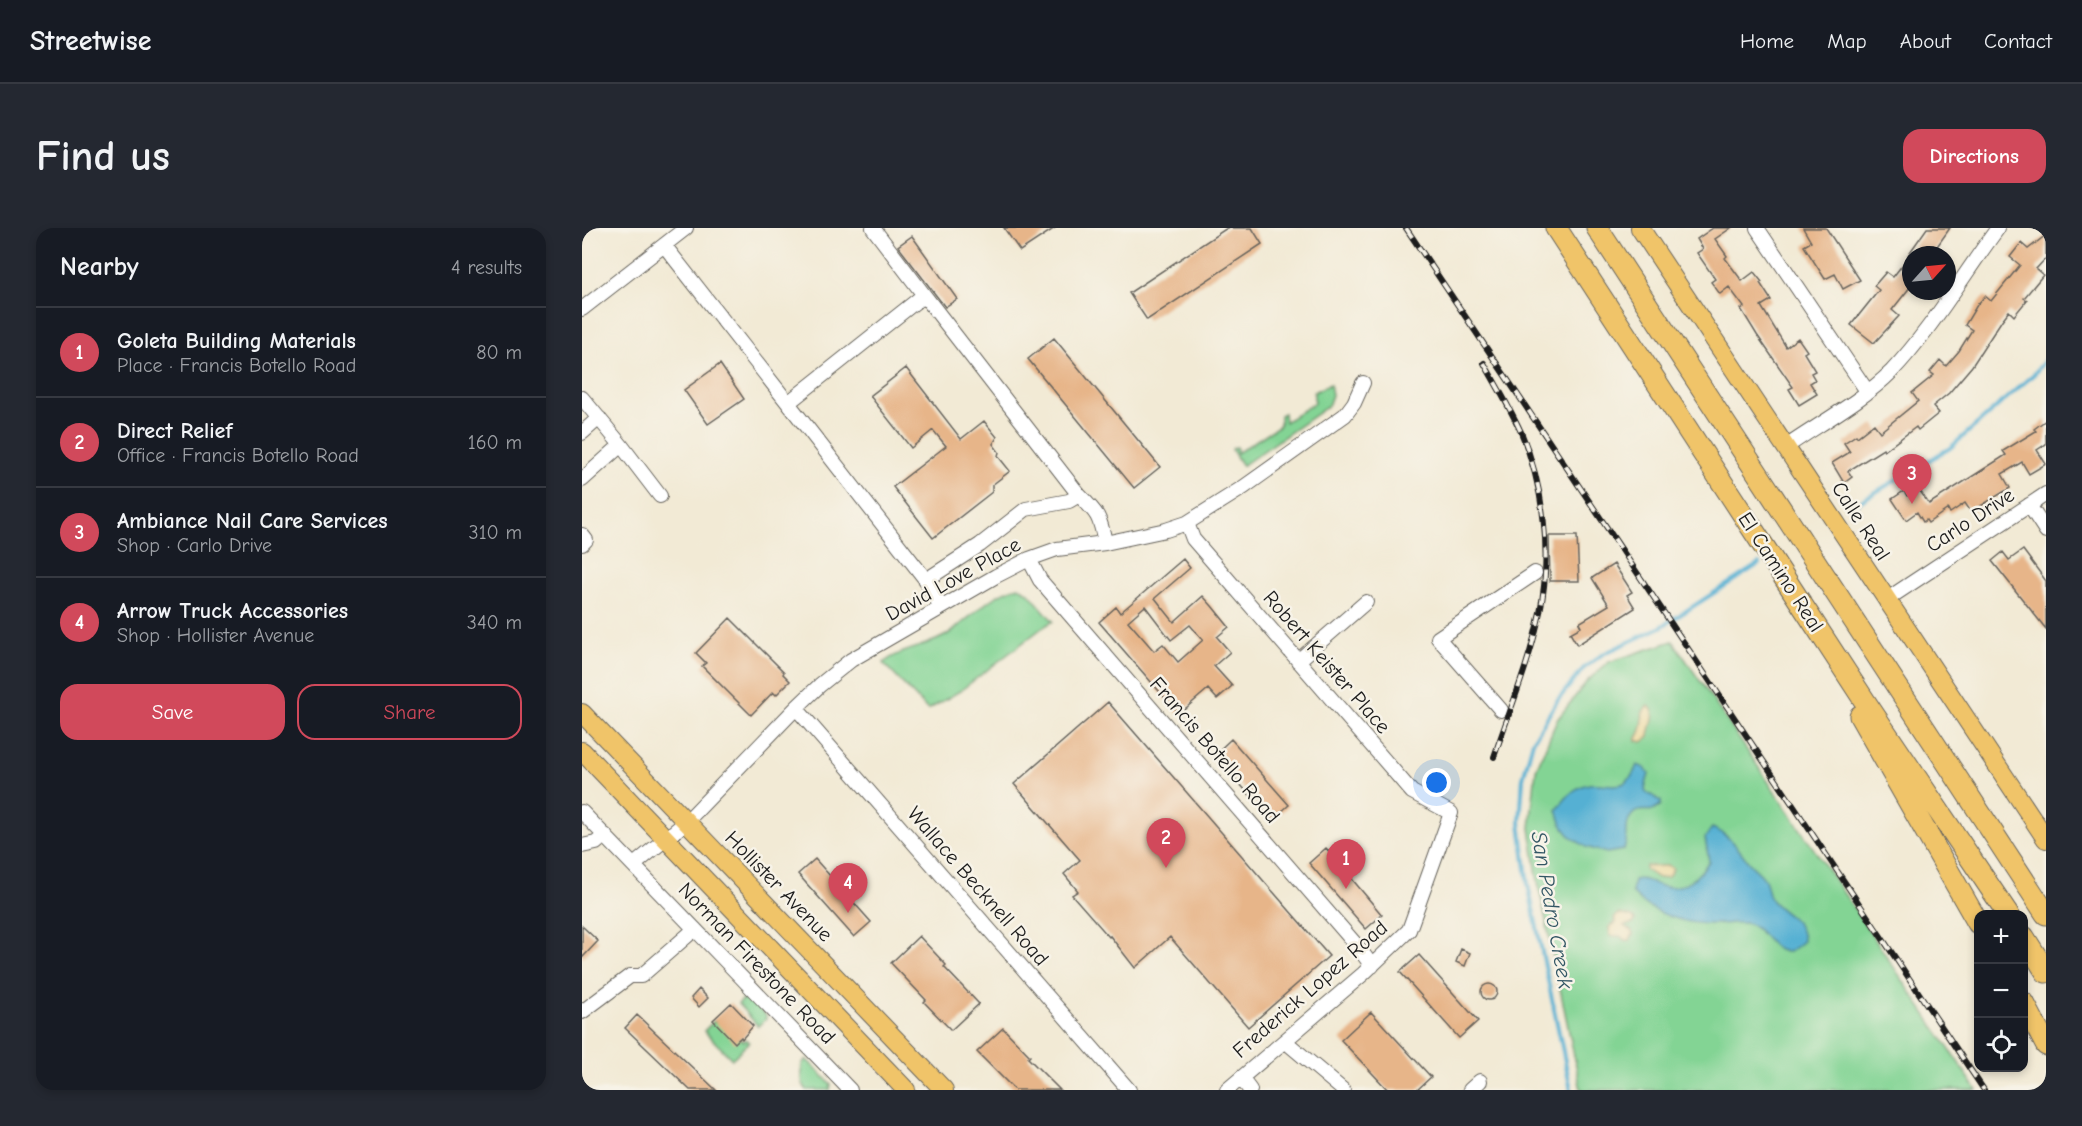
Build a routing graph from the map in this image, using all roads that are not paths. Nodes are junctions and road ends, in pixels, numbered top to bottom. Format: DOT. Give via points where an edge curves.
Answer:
graph roads {
  1 [pos="686,228"];
  2 [pos="873,228"];
  3 [pos="1556,228"];
  4 [pos="1597,228"];
  5 [pos="1640,228"];
  6 [pos="1757,228"];
  7 [pos="1998,228"];
  8 [pos="664,245"];
  9 [pos="924,295"];
  10 [pos="582,309"];
  11 [pos="1363,382"];
  12 [pos="1867,391"];
  13 [pos="582,398"];
  14 [pos="788,403"];
  15 [pos="599,418"];
  16 [pos="582,433"];
  17 [pos="621,446"];
  18 [pos="1786,447"];
  19 [pos="582,480"];
  20 [pos="2046,494"];
  21 [pos="1079,495"];
  22 [pos="660,496"];
  23 [pos="2029,505"];
  24 [pos="1187,523"];
  25 [pos="2046,531"];
  26 [pos="582,535"];
  27 [pos="1105,543"];
  28 [pos="582,544"];
  29 [pos="1029,560"];
  30 [pos="1535,573"];
  31 [pos="926,580"];
  32 [pos="1886,600"];
  33 [pos="1366,602"];
  34 [pos="941,607"];
  35 [pos="1822,634"];
  36 [pos="1298,661"];
  37 [pos="796,708"];
  38 [pos="1501,710"];
  39 [pos="582,713"];
  40 [pos="582,752"];
  41 [pos="582,812"];
  42 [pos="1451,813"];
  43 [pos="686,822"];
  44 [pos="605,836"];
  45 [pos="667,839"];
  46 [pos="2046,839"];
  47 [pos="582,846"];
  48 [pos="634,866"];
  49 [pos="2005,910"];
  50 [pos="2046,915"];
  51 [pos="1974,916"];
  52 [pos="695,929"];
  53 [pos="2028,944"];
  54 [pos="1372,966"];
  55 [pos="2046,972"];
  56 [pos="2028,1011"];
  57 [pos="582,1012"];
  58 [pos="1286,1042"];
  59 [pos="2046,1045"];
  60 [pos="1241,1078"];
  61 [pos="850,1090"];
  62 [pos="906,1090"];
  63 [pos="944,1090"];
  64 [pos="1129,1090"];
  65 [pos="1227,1090"];
  66 [pos="1250,1090"];
  67 [pos="1343,1090"];
  1 -- 8 [label="street"];
  2 -- 9 [label="street"];
  3 -- 35 [label="highway, El Camino Real"];
  4 -- 50 [label="highway, El Camino Real"];
  5 -- 18 [label="main road, Calle Real"];
  6 -- 12 [label="street"];
  7 -- 12 [label="street" via="1909,351"];
  8 -- 10 [label="street"];
  8 -- 14 [label="street"];
  9 -- 14 [label="street"];
  9 -- 21 [label="street"];
  11 -- 24 [label="street, David Love Place" via="1345,415"];
  12 -- 18 [label="street"];
  13 -- 15 [label="street"];
  14 -- 31 [label="street"];
  15 -- 16 [label="street"];
  15 -- 17 [label="street"];
  17 -- 19 [label="street"];
  17 -- 22 [label="street"];
  18 -- 32 [label="main road, Calle Real"];
  20 -- 23 [label="street, Carlo Drive"];
  21 -- 27 [label="street" via="1101,519"];
  21 -- 31 [label="street" via="1069,501 1026,509 980,546"];
  23 -- 25 [label="street"];
  23 -- 32 [label="street, Carlo Drive"];
  24 -- 27 [label="street, David Love Place"];
  24 -- 36 [label="street, Robert Keister Place" via="1193,538"];
  26 -- 28 [label="street" via="586,540"];
  27 -- 29 [label="street, David Love Place" via="1057,549"];
  29 -- 34 [label="street, David Love Place"];
  29 -- 54 [label="street, Francis Botello Road" via="1040,580"];
  30 -- 38 [label="street" via="1438,638"];
  31 -- 34 [label="street"];
  32 -- 46 [label="main road, Calle Real"];
  33 -- 36 [label="street"];
  34 -- 37 [label="street, David Love Place" via="851,660"];
  35 -- 49 [label="highway, El Camino Real"];
  35 -- 51 [label="highway" via="1839,681"];
  36 -- 42 [label="street, Robert Keister Place" via="1412,792"];
  37 -- 43 [label="street, David Love Place"];
  37 -- 64 [label="street, Wallace Becknell Road"];
  39 -- 43 [label="main road, Hollister Avenue"];
  40 -- 45 [label="main road"];
  41 -- 44 [label="street, Norman Firestone Road"];
  42 -- 54 [label="street, Frederick Lopez Road" via="1409,930"];
  43 -- 45 [label="street, David Love Place"];
  43 -- 63 [label="main road, Hollister Avenue"];
  44 -- 47 [label="street"];
  44 -- 48 [label="street, Norman Firestone Road"];
  45 -- 48 [label="street, David Love Place"];
  45 -- 62 [label="main road"];
  48 -- 52 [label="street, Norman Firestone Road"];
  52 -- 57 [label="street" via="641,976 630,976"];
  52 -- 61 [label="street, Norman Firestone Road"];
  53 -- 55 [label="highway"];
  54 -- 58 [label="street, Frederick Lopez Road"];
  56 -- 59 [label="highway"];
  58 -- 60 [label="street, Frederick Lopez Road"];
  58 -- 67 [label="street"];
  60 -- 65 [label="street, Frederick Lopez Road"];
  60 -- 66 [label="street"];
}
